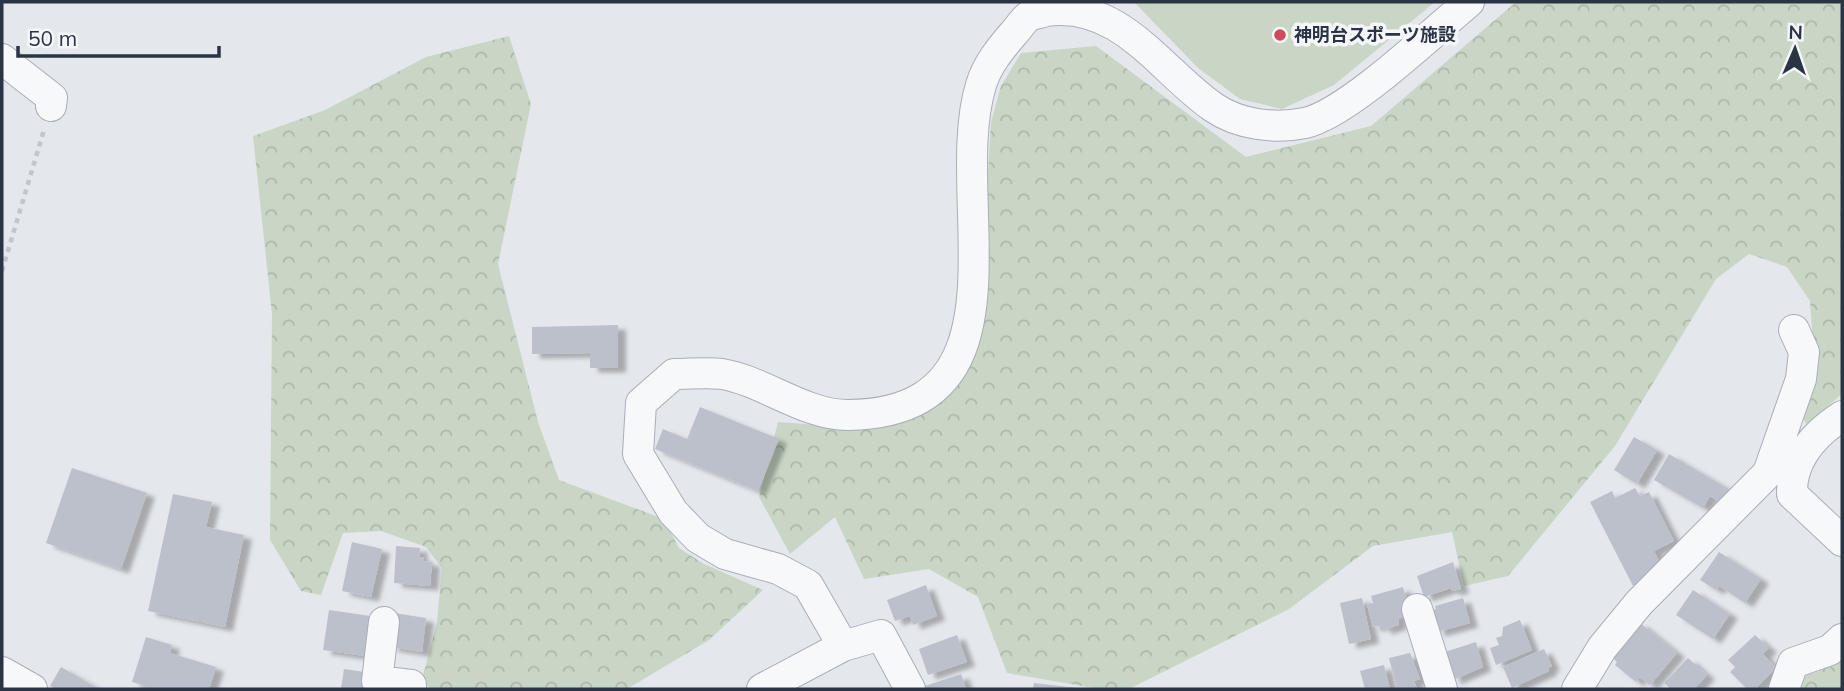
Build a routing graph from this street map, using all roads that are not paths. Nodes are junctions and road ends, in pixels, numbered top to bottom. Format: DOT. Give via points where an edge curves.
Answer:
graph roads {
  1 [pos="1469,2"];
  2 [pos="1082,5"];
  3 [pos="2,59"];
  4 [pos="51,106"];
  5 [pos="1794,330"];
  6 [pos="1842,416"];
  7 [pos="1842,541"];
  8 [pos="1417,609"];
  9 [pos="384,622"];
  10 [pos="1842,639"];
  11 [pos="843,646"];
  12 [pos="2,672"];
  13 [pos="32,689"];
  14 [pos="411,689"];
  15 [pos="762,689"];
  16 [pos="910,689"];
  17 [pos="1443,689"];
  18 [pos="1577,689"];
  19 [pos="1784,689"];
  1 -- 2 [label="street" via="1356,96 1308,122 1262,127 1214,108 1112,16"];
  2 -- 11 [label="street" via="1029,16 998,51 981,83 974,121 973,299 967,339 952,370 928,396 891,410 845,415 723,374 674,374 641,403 638,454 673,512 698,538 725,554 778,569 808,585"];
  3 -- 4 [label="street" via="52,98"];
  5 -- 18 [label="street" via="1804,352 1801,379 1768,473 1639,603 1602,648"];
  6 -- 7 [label="street" via="1796,461 1791,475 1792,494"];
  8 -- 17 [label="street"];
  9 -- 14 [label="street" via="377,681 411,685"];
  10 -- 19 [label="street" via="1830,650 1793,663"];
  11 -- 15 [label="street"];
  11 -- 16 [label="street" via="881,635"];
  12 -- 13 [label="street"];
}
